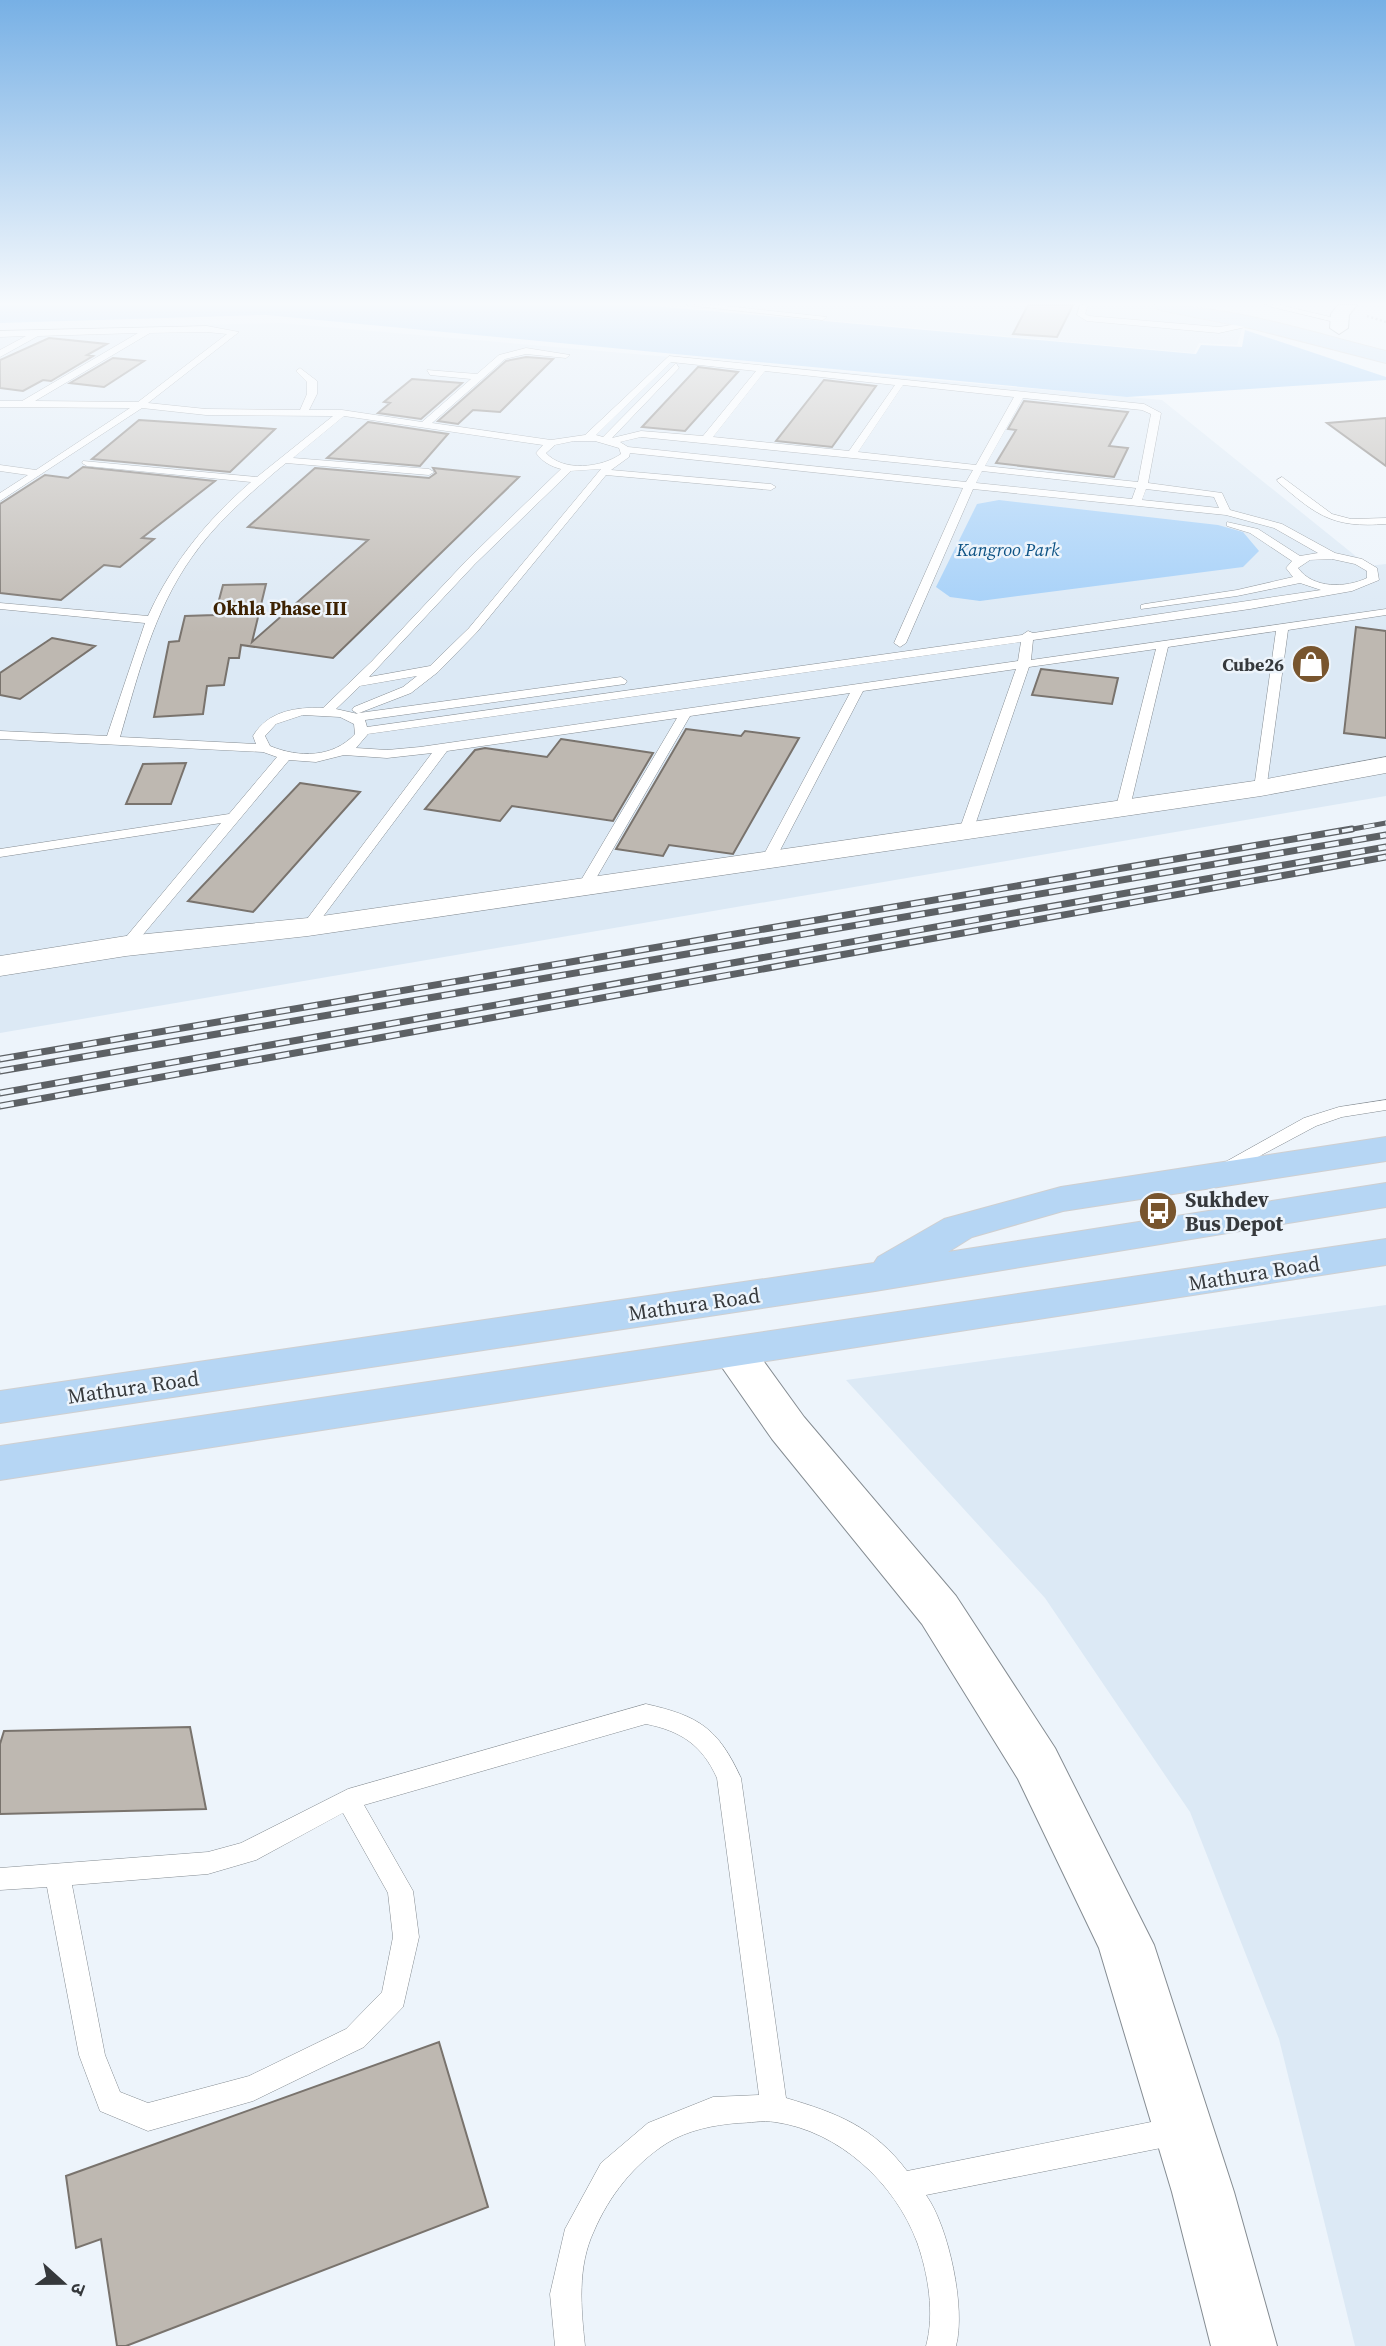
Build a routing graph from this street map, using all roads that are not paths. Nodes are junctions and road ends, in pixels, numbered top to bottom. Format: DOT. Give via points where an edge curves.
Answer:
graph roads {
  1 [pos="125,414"];
  2 [pos="342,414"];
  3 [pos="346,414"];
  4 [pos="436,414"];
  5 [pos="611,414"];
  6 [pos="633,414"];
  7 [pos="726,414"];
  8 [pos="879,414"];
  9 [pos="1009,414"];
  10 [pos="1156,414"];
  11 [pos="425,424"];
  12 [pos="587,438"];
  13 [pos="706,439"];
  14 [pos="610,440"];
  15 [pos="553,443"];
  16 [pos="624,455"];
  17 [pos="851,455"];
  18 [pos="286,460"];
  19 [pos="87,463"];
  20 [pos="569,467"];
  21 [pos="0,468"];
  22 [pos="607,468"];
  23 [pos="979,469"];
  24 [pos="429,472"];
  25 [pos="37,473"];
  26 [pos="260,480"];
  27 [pos="1282,480"];
  28 [pos="1142,486"];
  29 [pos="771,487"];
  30 [pos="966,491"];
  31 [pos="0,498"];
  32 [pos="1136,504"];
  33 [pos="1226,512"];
  34 [pos="1386,521"];
  35 [pos="1301,538"];
  36 [pos="1271,540"];
  37 [pos="1332,556"];
  38 [pos="1298,560"];
  39 [pos="1386,568"];
  40 [pos="1373,570"];
  41 [pos="1301,579"];
  42 [pos="1386,581"];
  43 [pos="1370,582"];
  44 [pos="1352,588"];
  45 [pos="1237,593"];
  46 [pos="0,606"];
  47 [pos="1250,606"];
  48 [pos="1210,611"];
  49 [pos="1386,611"];
  50 [pos="151,620"];
  51 [pos="1283,626"];
  52 [pos="1237,633"];
  53 [pos="1028,635"];
  54 [pos="900,643"];
  55 [pos="1163,644"];
  56 [pos="889,654"];
  57 [pos="1024,663"];
  58 [pos="433,669"];
  59 [pos="642,678"];
  60 [pos="628,680"];
  61 [pos="896,681"];
  62 [pos="356,683"];
  63 [pos="859,687"];
  64 [pos="327,711"];
  65 [pos="687,711"];
  66 [pos="350,716"];
  67 [pos="363,731"];
  68 [pos="0,735"];
  69 [pos="112,741"];
  70 [pos="265,748"];
  71 [pos="443,748"];
  72 [pos="342,751"];
  73 [pos="285,756"];
  74 [pos="1386,765"];
  75 [pos="1261,788"];
  76 [pos="1123,807"];
  77 [pos="230,818"];
  78 [pos="966,831"];
  79 [pos="0,853"];
  80 [pos="768,860"];
  81 [pos="584,887"];
  82 [pos="308,927"];
  83 [pos="126,946"];
  84 [pos="0,965"];
  85 [pos="1386,1105"];
  86 [pos="1386,1149"];
  87 [pos="1210,1175"];
  88 [pos="1386,1195"];
  89 [pos="1386,1252"];
  90 [pos="875,1277"];
  91 [pos="734,1352"];
  92 [pos="0,1407"];
  93 [pos="0,1463"];
  94 [pos="348,1799"];
  95 [pos="58,1877"];
  96 [pos="0,1879"];
  97 [pos="774,2108"];
  98 [pos="1183,2129"];
  99 [pos="902,2186"];
  100 [pos="570,2346"];
  101 [pos="942,2346"];
  102 [pos="1244,2346"];
  1 -- 25 [label="lane"];
  2 -- 18 [label="lane"];
  3 -- 11 [label="lane"];
  4 -- 11 [label="lane"];
  5 -- 12 [label="lane"];
  6 -- 14 [label="lane"];
  7 -- 13 [label="lane"];
  8 -- 17 [label="lane"];
  9 -- 23 [label="lane"];
  10 -- 28 [label="lane"];
  11 -- 15 [label="lane"];
  12 -- 14 [label="lane"];
  12 -- 15 [label="lane"];
  13 -- 14 [label="lane" via="640,434"];
  13 -- 17 [label="lane"];
  14 -- 16 [label="lane"];
  15 -- 20 [label="lane" via="543,449 543,458"];
  16 -- 22 [label="lane"];
  16 -- 30 [label="lane"];
  17 -- 23 [label="lane"];
  18 -- 24 [label="lane"];
  18 -- 26 [label="lane"];
  19 -- 26 [label="lane"];
  20 -- 22 [label="lane"];
  20 -- 62 [label="lane"];
  21 -- 25 [label="lane"];
  22 -- 29 [label="lane"];
  22 -- 58 [label="lane" via="473,630"];
  23 -- 28 [label="lane"];
  23 -- 30 [label="lane"];
  25 -- 31 [label="lane"];
  26 -- 50 [label="lane" via="184,559"];
  27 -- 34 [label="lane" via="1333,521"];
  28 -- 32 [label="lane"];
  28 -- 33 [label="lane" via="1218,495"];
  30 -- 32 [label="lane"];
  30 -- 36 [label="lane" via="1234,524"];
  30 -- 54 [label="lane"];
  32 -- 33 [label="lane"];
  33 -- 35 [label="lane" via="1262,520"];
  35 -- 36 [label="lane"];
  35 -- 37 [label="lane"];
  36 -- 38 [label="lane"];
  37 -- 38 [label="lane"];
  37 -- 40 [label="lane" via="1358,561"];
  38 -- 41 [label="lane" via="1292,568"];
  39 -- 40 [label="lane"];
  40 -- 43 [label="lane"];
  41 -- 44 [label="lane"];
  41 -- 45 [label="lane"];
  42 -- 43 [label="lane"];
  43 -- 44 [label="lane"];
  44 -- 47 [label="lane"];
  45 -- 47 [label="lane"];
  45 -- 54 [label="lane"];
  46 -- 50 [label="lane"];
  47 -- 48 [label="lane"];
  48 -- 52 [label="lane"];
  48 -- 53 [label="lane"];
  49 -- 51 [label="lane"];
  50 -- 69 [label="lane"];
  51 -- 52 [label="lane"];
  51 -- 75 [label="lane"];
  52 -- 55 [label="lane"];
  53 -- 56 [label="lane"];
  53 -- 57 [label="lane"];
  54 -- 59 [label="lane"];
  55 -- 57 [label="lane"];
  55 -- 76 [label="lane"];
  56 -- 61 [label="lane"];
  56 -- 67 [label="lane"];
  57 -- 61 [label="lane"];
  57 -- 78 [label="lane"];
  58 -- 62 [label="lane"];
  58 -- 66 [label="lane" via="407,691"];
  60 -- 66 [label="lane"];
  61 -- 63 [label="lane"];
  62 -- 64 [label="lane"];
  63 -- 65 [label="lane"];
  63 -- 80 [label="lane"];
  64 -- 66 [label="lane"];
  64 -- 70 [label="lane" via="290,714 268,723 259,736"];
  65 -- 71 [label="lane"];
  65 -- 81 [label="lane"];
  66 -- 67 [label="lane"];
  67 -- 72 [label="lane" via="358,741"];
  68 -- 69 [label="lane"];
  69 -- 70 [label="lane"];
  70 -- 73 [label="lane"];
  71 -- 72 [label="lane" via="395,754"];
  71 -- 82 [label="lane"];
  72 -- 73 [label="lane" via="312,758"];
  73 -- 77 [label="lane"];
  74 -- 75 [label="street"];
  75 -- 76 [label="street"];
  76 -- 78 [label="street"];
  77 -- 79 [label="lane"];
  77 -- 83 [label="lane"];
  78 -- 80 [label="street"];
  80 -- 81 [label="street"];
  81 -- 82 [label="street"];
  82 -- 83 [label="street"];
  83 -- 84 [label="street"];
  85 -- 87 [label="lane" via="1310,1122"];
  86 -- 87 [label="highway"];
  87 -- 90 [label="highway" via="1062,1199 958,1228"];
  88 -- 90 [label="highway, Mathura Road"];
  89 -- 91 [label="highway, Mathura Road"];
  90 -- 92 [label="highway, Mathura Road"];
  91 -- 93 [label="highway, Mathura Road"];
  91 -- 98 [label="street" via="788,1428 939,1610 1037,1764 1126,1945"];
  94 -- 95 [label="lane" via="247,1852 208,1863"];
  94 -- 95 [label="lane" via="400,1891 406,1937 394,1998 355,2038 253,2088 148,2117 110,2101 92,2055"];
  94 -- 97 [label="lane" via="646,1714 680,1720 698,1731 717,1749 729,1778"];
  95 -- 96 [label="lane"];
  97 -- 99 [label="lane" via="832,2125 883,2162"];
  97 -- 100 [label="lane" via="713,2111 658,2133 611,2173 579,2229 565,2294"];
  98 -- 99 [label="lane"];
  98 -- 102 [label="street"];
  99 -- 101 [label="lane" via="919,2210 941,2268"];
}
